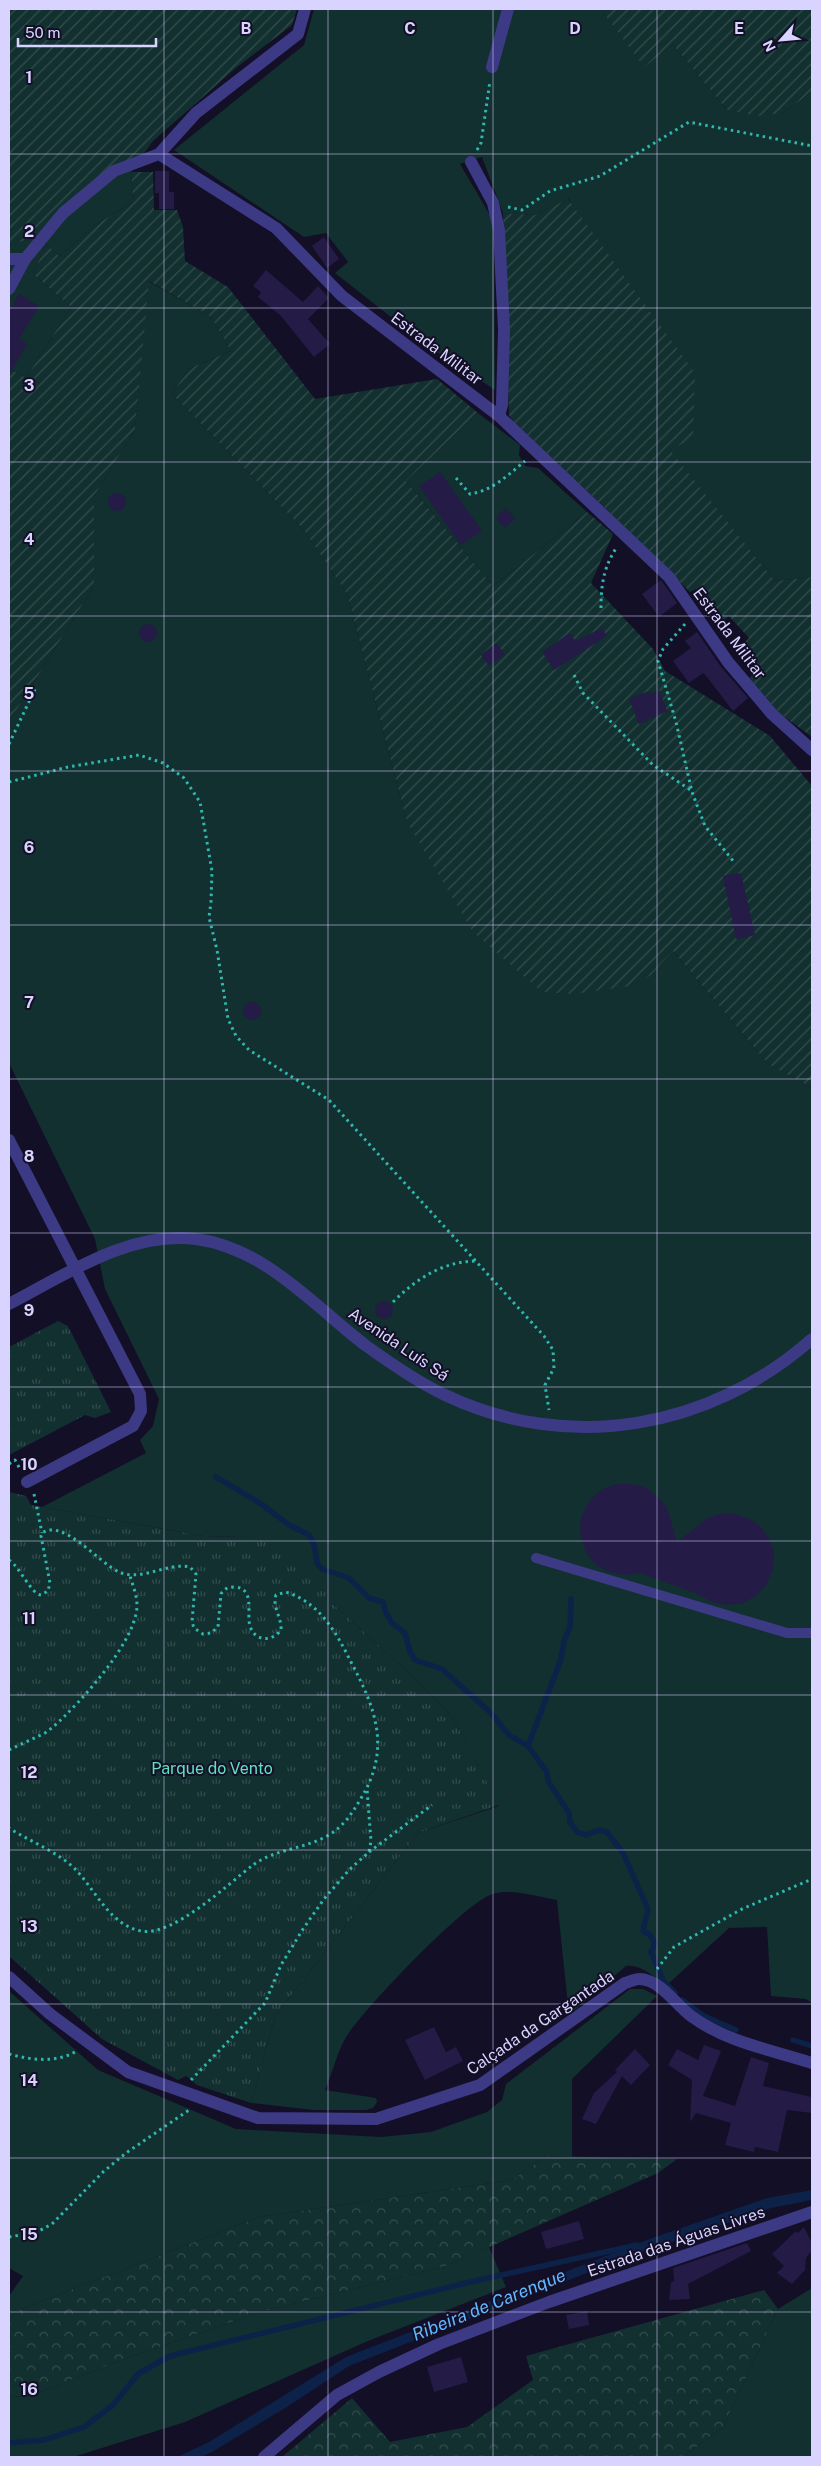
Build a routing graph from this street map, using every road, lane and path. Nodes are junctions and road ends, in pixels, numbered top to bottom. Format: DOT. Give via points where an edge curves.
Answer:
graph roads {
  1 [pos="304,9"];
  2 [pos="508,9"];
  3 [pos="492,68"];
  4 [pos="812,146"];
  5 [pos="158,154"];
  6 [pos="471,162"];
  7 [pos="493,203"];
  8 [pos="9,258"];
  9 [pos="25,259"];
  10 [pos="9,289"];
  11 [pos="499,416"];
  12 [pos="536,453"];
  13 [pos="456,478"];
  14 [pos="627,536"];
  15 [pos="601,608"];
  16 [pos="694,615"];
  17 [pos="574,675"];
  18 [pos="35,689"];
  19 [pos="9,744"];
  20 [pos="812,750"];
  21 [pos="9,782"];
  22 [pos="692,792"];
  23 [pos="734,862"];
  24 [pos="9,1140"];
  25 [pos="14,1163"];
  26 [pos="475,1261"];
  27 [pos="75,1269"];
  28 [pos="393,1302"];
  29 [pos="9,1304"];
  30 [pos="812,1339"];
  31 [pos="550,1425"];
  32 [pos="27,1482"];
  33 [pos="536,1558"];
  34 [pos="9,1560"];
  35 [pos="130,1576"];
  36 [pos="812,1633"];
  37 [pos="9,1750"];
  38 [pos="367,1788"];
  39 [pos="432,1805"];
  40 [pos="9,1828"];
  41 [pos="369,1852"];
  42 [pos="812,1878"];
  43 [pos="9,1978"];
  44 [pos="648,1981"];
  45 [pos="89,2045"];
  46 [pos="9,2054"];
  47 [pos="812,2063"];
  48 [pos="184,2092"];
  49 [pos="205,2099"];
  50 [pos="812,2212"];
  51 [pos="9,2237"];
  52 [pos="264,2457"];
  1 -- 5 [label="street" via="298,34 196,113"];
  2 -- 3 [label="street"];
  3 -- 6 [label="path" via="481,144"];
  4 -- 7 [label="path" via="689,122 600,176 550,191 522,210"];
  5 -- 9 [label="street" via="114,171 62,213"];
  5 -- 11 [label="street, Estrada Militar" via="276,228 342,296"];
  6 -- 7 [label="street"];
  7 -- 11 [label="street" via="499,230 504,329"];
  8 -- 9 [label="street"];
  9 -- 10 [label="street"];
  11 -- 12 [label="street, Estrada Militar"];
  12 -- 13 [label="path" via="482,492 470,494"];
  12 -- 14 [label="street, Estrada Militar"];
  14 -- 15 [label="path" via="607,563 601,584"];
  14 -- 16 [label="street, Estrada Militar" via="669,577"];
  16 -- 20 [label="street, Estrada Militar" via="772,714"];
  16 -- 22 [label="path" via="663,649 658,661"];
  17 -- 22 [label="path" via="583,693 653,765"];
  18 -- 19 [label="path"];
  21 -- 26 [label="path" via="68,767 139,755 163,763 184,778 200,802 212,871 209,916 228,1019 236,1036 249,1050 330,1100"];
  22 -- 23 [label="path" via="705,826"];
  24 -- 25 [label="street"];
  25 -- 27 [label="street"];
  26 -- 28 [label="path" via="452,1264 418,1279"];
  26 -- 31 [label="path" via="553,1350 554,1368 545,1385"];
  27 -- 29 [label="street, Avenida Luís Sá"];
  27 -- 31 [label="street, Avenida Luís Sá" via="138,1242 187,1239 222,1245 249,1255 282,1277 366,1345 445,1395 508,1418"];
  27 -- 32 [label="street" via="140,1394 141,1411 132,1426"];
  30 -- 31 [label="street, Avenida Luís Sá" via="764,1377 700,1408 661,1419 612,1427"];
  33 -- 36 [label="lane" via="787,1633"];
  34 -- 35 [label="path" via="20,1568 37,1595 46,1594 50,1583 41,1536 45,1531 56,1530 68,1534 112,1568"];
  35 -- 37 [label="path" via="137,1608 127,1636 114,1658 58,1722 45,1733"];
  35 -- 38 [label="path" via="181,1567 194,1570 192,1622 202,1634 211,1633 218,1627 221,1594 231,1587 245,1592 250,1602 250,1626 261,1638 269,1639 281,1630 274,1600 280,1592 303,1599 332,1626 361,1680 377,1724 378,1758"];
  38 -- 40 [label="path" via="351,1814 333,1832 262,1859 177,1922 152,1931 130,1927 118,1920 76,1869"];
  38 -- 41 [label="path"];
  39 -- 41 [label="path"];
  41 -- 48 [label="path" via="324,1899 303,1929 281,1965 265,2004 210,2059"];
  42 -- 44 [label="path" via="742,1909 674,1947"];
  43 -- 45 [label="street, Calçada da Gargantada"];
  44 -- 47 [label="street" via="692,2017 736,2040"];
  44 -- 49 [label="street, Calçada da Gargantada" via="638,1979 625,1984 480,2085 376,2119 258,2118"];
  45 -- 46 [label="path" via="62,2059"];
  45 -- 48 [label="street, Calçada da Gargantada" via="128,2072"];
  48 -- 49 [label="street, Calçada da Gargantada"];
  49 -- 51 [label="path" via="126,2153 52,2224 37,2232"];
  50 -- 52 [label="street, Estrada das Águas Livres" via="549,2302 439,2344 337,2396"];
}
